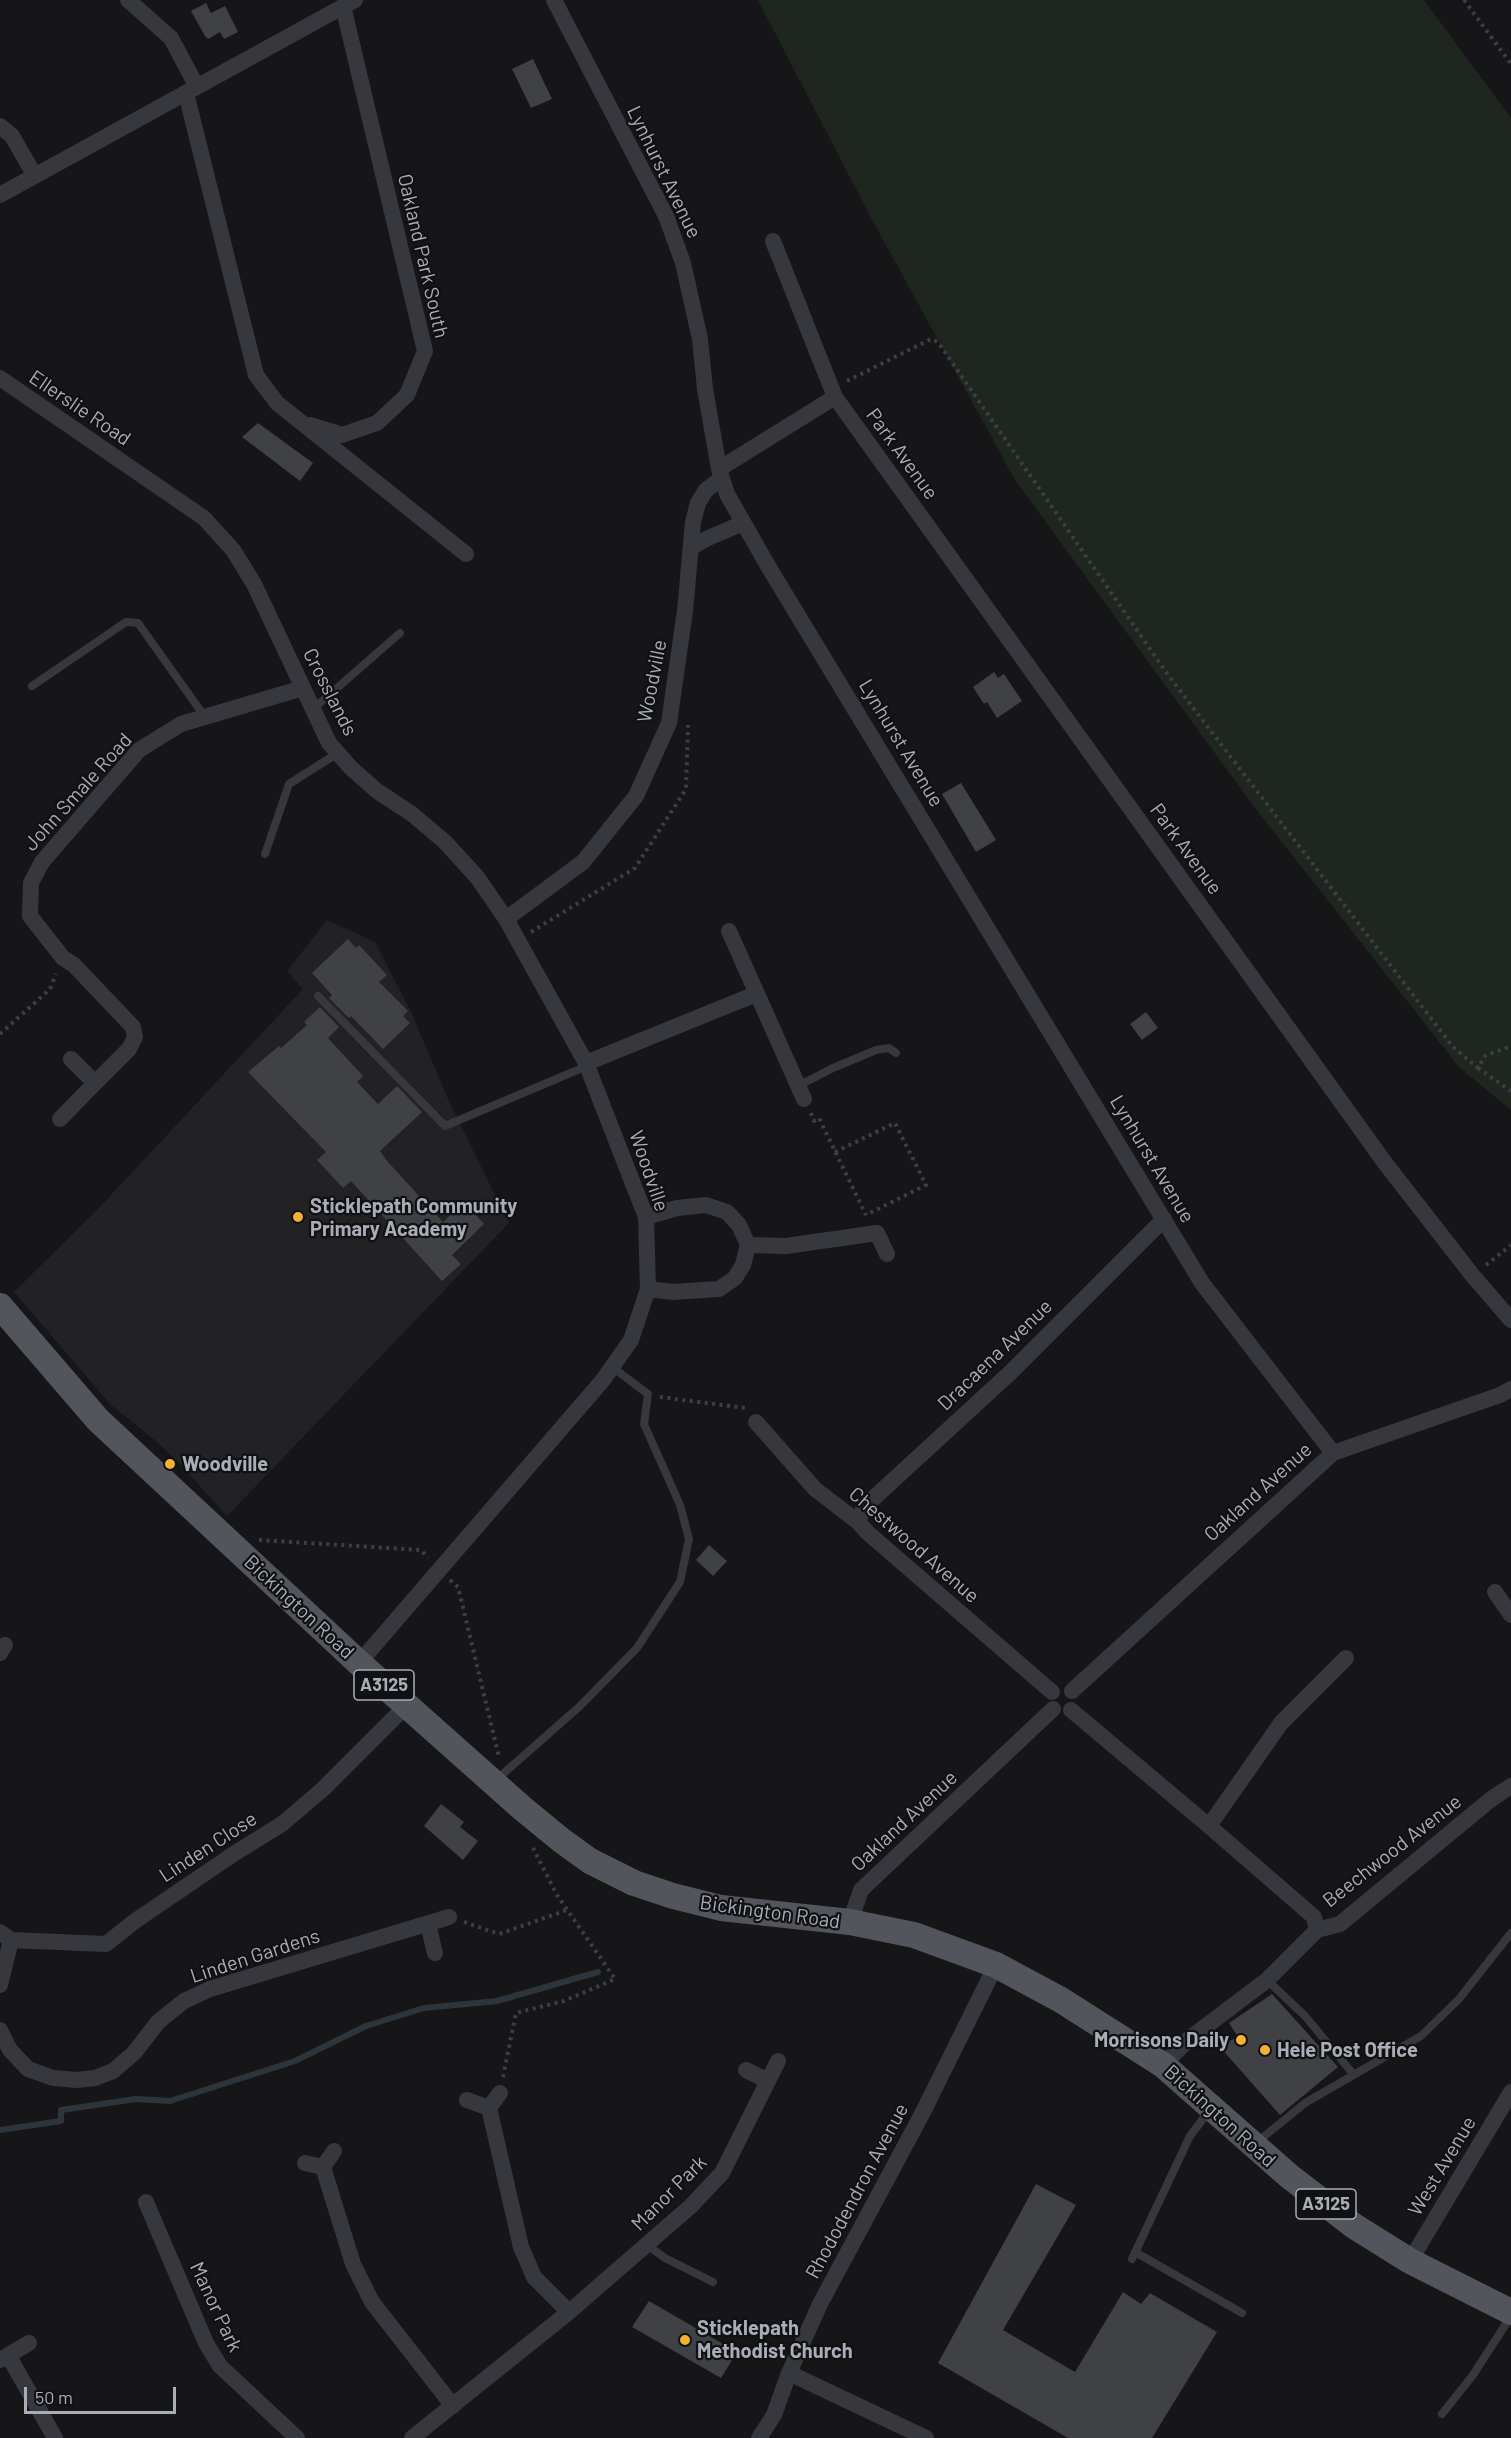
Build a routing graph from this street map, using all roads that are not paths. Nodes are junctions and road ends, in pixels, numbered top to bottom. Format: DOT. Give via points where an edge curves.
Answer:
graph roads {
  1 [pos="128,0"];
  2 [pos="554,0"];
  3 [pos="350,2"];
  4 [pos="191,90"];
  5 [pos="0,126"];
  6 [pos="35,176"];
  7 [pos="0,195"];
  8 [pos="773,241"];
  9 [pos="0,378"];
  10 [pos="833,393"];
  11 [pos="300,422"];
  12 [pos="136,472"];
  13 [pos="721,474"];
  14 [pos="743,523"];
  15 [pos="691,548"];
  16 [pos="466,554"];
  17 [pos="400,633"];
  18 [pos="32,686"];
  19 [pos="303,688"];
  20 [pos="313,709"];
  21 [pos="205,717"];
  22 [pos="338,753"];
  23 [pos="265,854"];
  24 [pos="506,919"];
  25 [pos="729,931"];
  26 [pos="756,994"];
  27 [pos="318,996"];
  28 [pos="896,1053"];
  29 [pos="70,1059"];
  30 [pos="587,1064"];
  31 [pos="95,1083"];
  32 [pos="801,1092"];
  33 [pos="60,1119"];
  34 [pos="646,1217"];
  35 [pos="1164,1220"];
  36 [pos="748,1245"];
  37 [pos="887,1254"];
  38 [pos="648,1289"];
  39 [pos="0,1306"];
  40 [pos="1511,1320"];
  41 [pos="612,1367"];
  42 [pos="1511,1389"];
  43 [pos="756,1422"];
  44 [pos="1333,1453"];
  45 [pos="858,1522"];
  46 [pos="1496,1592"];
  47 [pos="1511,1615"];
  48 [pos="1346,1658"];
  49 [pos="359,1663"];
  50 [pos="1072,1691"];
  51 [pos="1052,1692"];
  52 [pos="407,1705"];
  53 [pos="1053,1709"];
  54 [pos="1071,1710"];
  55 [pos="494,1782"];
  56 [pos="1511,1786"];
  57 [pos="1209,1826"];
  58 [pos="449,1917"];
  59 [pos="850,1922"];
  60 [pos="428,1924"];
  61 [pos="1509,1929"];
  62 [pos="1317,1930"];
  63 [pos="5,1936"];
  64 [pos="435,1953"];
  65 [pos="996,1965"];
  66 [pos="1267,1980"];
  67 [pos="0,1985"];
  68 [pos="0,2030"];
  69 [pos="778,2061"];
  70 [pos="1163,2065"];
  71 [pos="746,2070"];
  72 [pos="1354,2075"];
  73 [pos="768,2081"];
  74 [pos="1511,2092"];
  75 [pos="500,2093"];
  76 [pos="467,2100"];
  77 [pos="1212,2107"];
  78 [pos="489,2108"];
  79 [pos="1253,2145"];
  80 [pos="334,2151"];
  81 [pos="305,2163"];
  82 [pos="323,2167"];
  83 [pos="146,2202"];
  84 [pos="646,2245"];
  85 [pos="1410,2261"];
  86 [pos="713,2282"];
  87 [pos="569,2312"];
  88 [pos="1242,2313"];
  89 [pos="1511,2314"];
  90 [pos="29,2343"];
  91 [pos="4,2357"];
  92 [pos="789,2373"];
  93 [pos="453,2406"];
  94 [pos="1442,2414"];
  95 [pos="55,2438"];
  96 [pos="297,2438"];
  97 [pos="412,2438"];
  98 [pos="759,2438"];
  99 [pos="927,2438"];
  1 -- 4 [label="street, Oakland Park South" via="171,38"];
  2 -- 13 [label="street, Lynhurst Avenue" via="666,216 683,263 700,339"];
  3 -- 4 [label="street, Oakland Park South"];
  3 -- 11 [label="street, Oakland Park South" via="424,351 407,395 377,423 342,435"];
  4 -- 6 [label="street, Oakland Park South"];
  4 -- 11 [label="street, Oakland Park South" via="256,375 277,403"];
  5 -- 6 [label="street" via="12,136"];
  6 -- 7 [label="street, Oakland Park South"];
  8 -- 10 [label="street, Park Avenue"];
  9 -- 12 [label="street, Ellerslie Road"];
  10 -- 13 [label="street"];
  10 -- 40 [label="street, Park Avenue" via="1385,1163"];
  11 -- 16 [label="street, Oakland Park South"];
  12 -- 19 [label="street, Crosslands" via="204,518 233,550 254,584"];
  13 -- 14 [label="street, Lynhurst Avenue"];
  13 -- 15 [label="street, Woodville" via="698,503"];
  14 -- 15 [label="street"];
  14 -- 35 [label="street, Lynhurst Avenue"];
  15 -- 24 [label="street, Woodville" via="669,723 636,796 583,862"];
  17 -- 20 [label="lane"];
  18 -- 21 [label="lane" via="126,622 138,623"];
  19 -- 20 [label="street, Crosslands"];
  19 -- 21 [label="street, John Smale Road"];
  20 -- 22 [label="street, Crosslands"];
  21 -- 31 [label="street, John Smale Road" via="181,724 139,750 42,862 31,883 30,916 63,958 133,1027 135,1037 129,1049"];
  22 -- 23 [label="lane" via="289,784"];
  22 -- 24 [label="street, Crosslands" via="377,791 445,842 477,877"];
  24 -- 30 [label="street, Woodville"];
  25 -- 26 [label="street"];
  26 -- 30 [label="street"];
  26 -- 32 [label="street"];
  27 -- 30 [label="lane" via="445,1126"];
  28 -- 32 [label="lane" via="889,1048 876,1050 833,1068"];
  29 -- 31 [label="street"];
  30 -- 34 [label="street, Woodville"];
  31 -- 33 [label="street, John Smale Road"];
  34 -- 36 [label="street" via="706,1205 727,1212 739,1225"];
  34 -- 38 [label="street, Woodville"];
  35 -- 44 [label="street, Lynhurst Avenue" via="1202,1283"];
  35 -- 45 [label="street, Dracaena Avenue" via="1011,1372 864,1507"];
  36 -- 37 [label="street" via="786,1246 877,1233"];
  36 -- 38 [label="street" via="735,1278 719,1289"];
  38 -- 41 [label="street, Woodville" via="631,1340"];
  39 -- 49 [label="main road, Bickington Road / A3125" via="98,1420"];
  41 -- 49 [label="street, Woodville"];
  41 -- 55 [label="lane" via="648,1394 644,1424 680,1505 689,1539 680,1582 637,1648 579,1707"];
  42 -- 44 [label="street, Oakland Avenue"];
  43 -- 45 [label="street, Chestwood Avenue" via="815,1489"];
  44 -- 50 [label="street, Oakland Avenue"];
  45 -- 51 [label="street, Chestwood Avenue"];
  46 -- 47 [label="street"];
  48 -- 57 [label="street" via="1281,1723"];
  49 -- 52 [label="main road, Bickington Road / A3125"];
  50 -- 51 [label="street" via="1059,1687"];
  50 -- 54 [label="street" via="1075,1700"];
  51 -- 53 [label="street" via="1049,1701"];
  52 -- 55 [label="main road, Bickington Road / A3125"];
  52 -- 63 [label="street, Linden Close" via="282,1824 106,1944"];
  53 -- 54 [label="street" via="1062,1713"];
  53 -- 59 [label="street, Oakland Avenue" via="861,1890"];
  54 -- 57 [label="street"];
  55 -- 59 [label="main road, Bickington Road / A3125" via="590,1861 634,1883 721,1908"];
  56 -- 62 [label="street, Beechwood Avenue" via="1340,1924"];
  57 -- 62 [label="street" via="1314,1917"];
  58 -- 60 [label="street, Linden Gardens"];
  59 -- 65 [label="main road, Bickington Road / A3125" via="914,1935"];
  60 -- 64 [label="street"];
  60 -- 68 [label="street, Linden Gardens" via="210,1989 184,2001 158,2022 134,2054 114,2071 96,2078 53,2078 28,2069 10,2050"];
  61 -- 72 [label="lane" via="1440,2020 1421,2036"];
  62 -- 66 [label="street, Beechwood Avenue"];
  63 -- 67 [label="street"];
  65 -- 70 [label="main road, Bickington Road / A3125" via="1061,2000"];
  65 -- 92 [label="street, Rhododendron Avenue" via="820,2304"];
  66 -- 70 [label="street, Beechwood Avenue" via="1189,2039"];
  66 -- 72 [label="lane" via="1305,2016"];
  69 -- 73 [label="street, Manor Park"];
  70 -- 77 [label="main road, Bickington Road / A3125"];
  71 -- 73 [label="street"];
  72 -- 79 [label="lane" via="1305,2103"];
  73 -- 84 [label="street, Manor Park" via="722,2173"];
  74 -- 85 [label="street, West Avenue"];
  75 -- 78 [label="street"];
  76 -- 78 [label="street"];
  77 -- 79 [label="main road, Bickington Road / A3125"];
  77 -- 88 [label="lane" via="1190,2136 1134,2256"];
  78 -- 87 [label="street" via="520,2247 534,2277"];
  79 -- 85 [label="main road, Bickington Road / A3125" via="1354,2226"];
  80 -- 82 [label="street"];
  81 -- 82 [label="street"];
  82 -- 93 [label="street" via="353,2264 372,2302"];
  83 -- 96 [label="street, Manor Park" via="206,2343 220,2366"];
  84 -- 86 [label="lane"];
  84 -- 87 [label="street, Manor Park"];
  85 -- 89 [label="main road, Bickington Road / A3125"];
  87 -- 93 [label="street, Manor Park"];
  89 -- 94 [label="lane" via="1473,2375"];
  90 -- 91 [label="street"];
  91 -- 95 [label="street"];
  92 -- 98 [label="street, Rhododendron Avenue" via="774,2415"];
  92 -- 99 [label="street"];
  93 -- 97 [label="street, Manor Park"];
}
